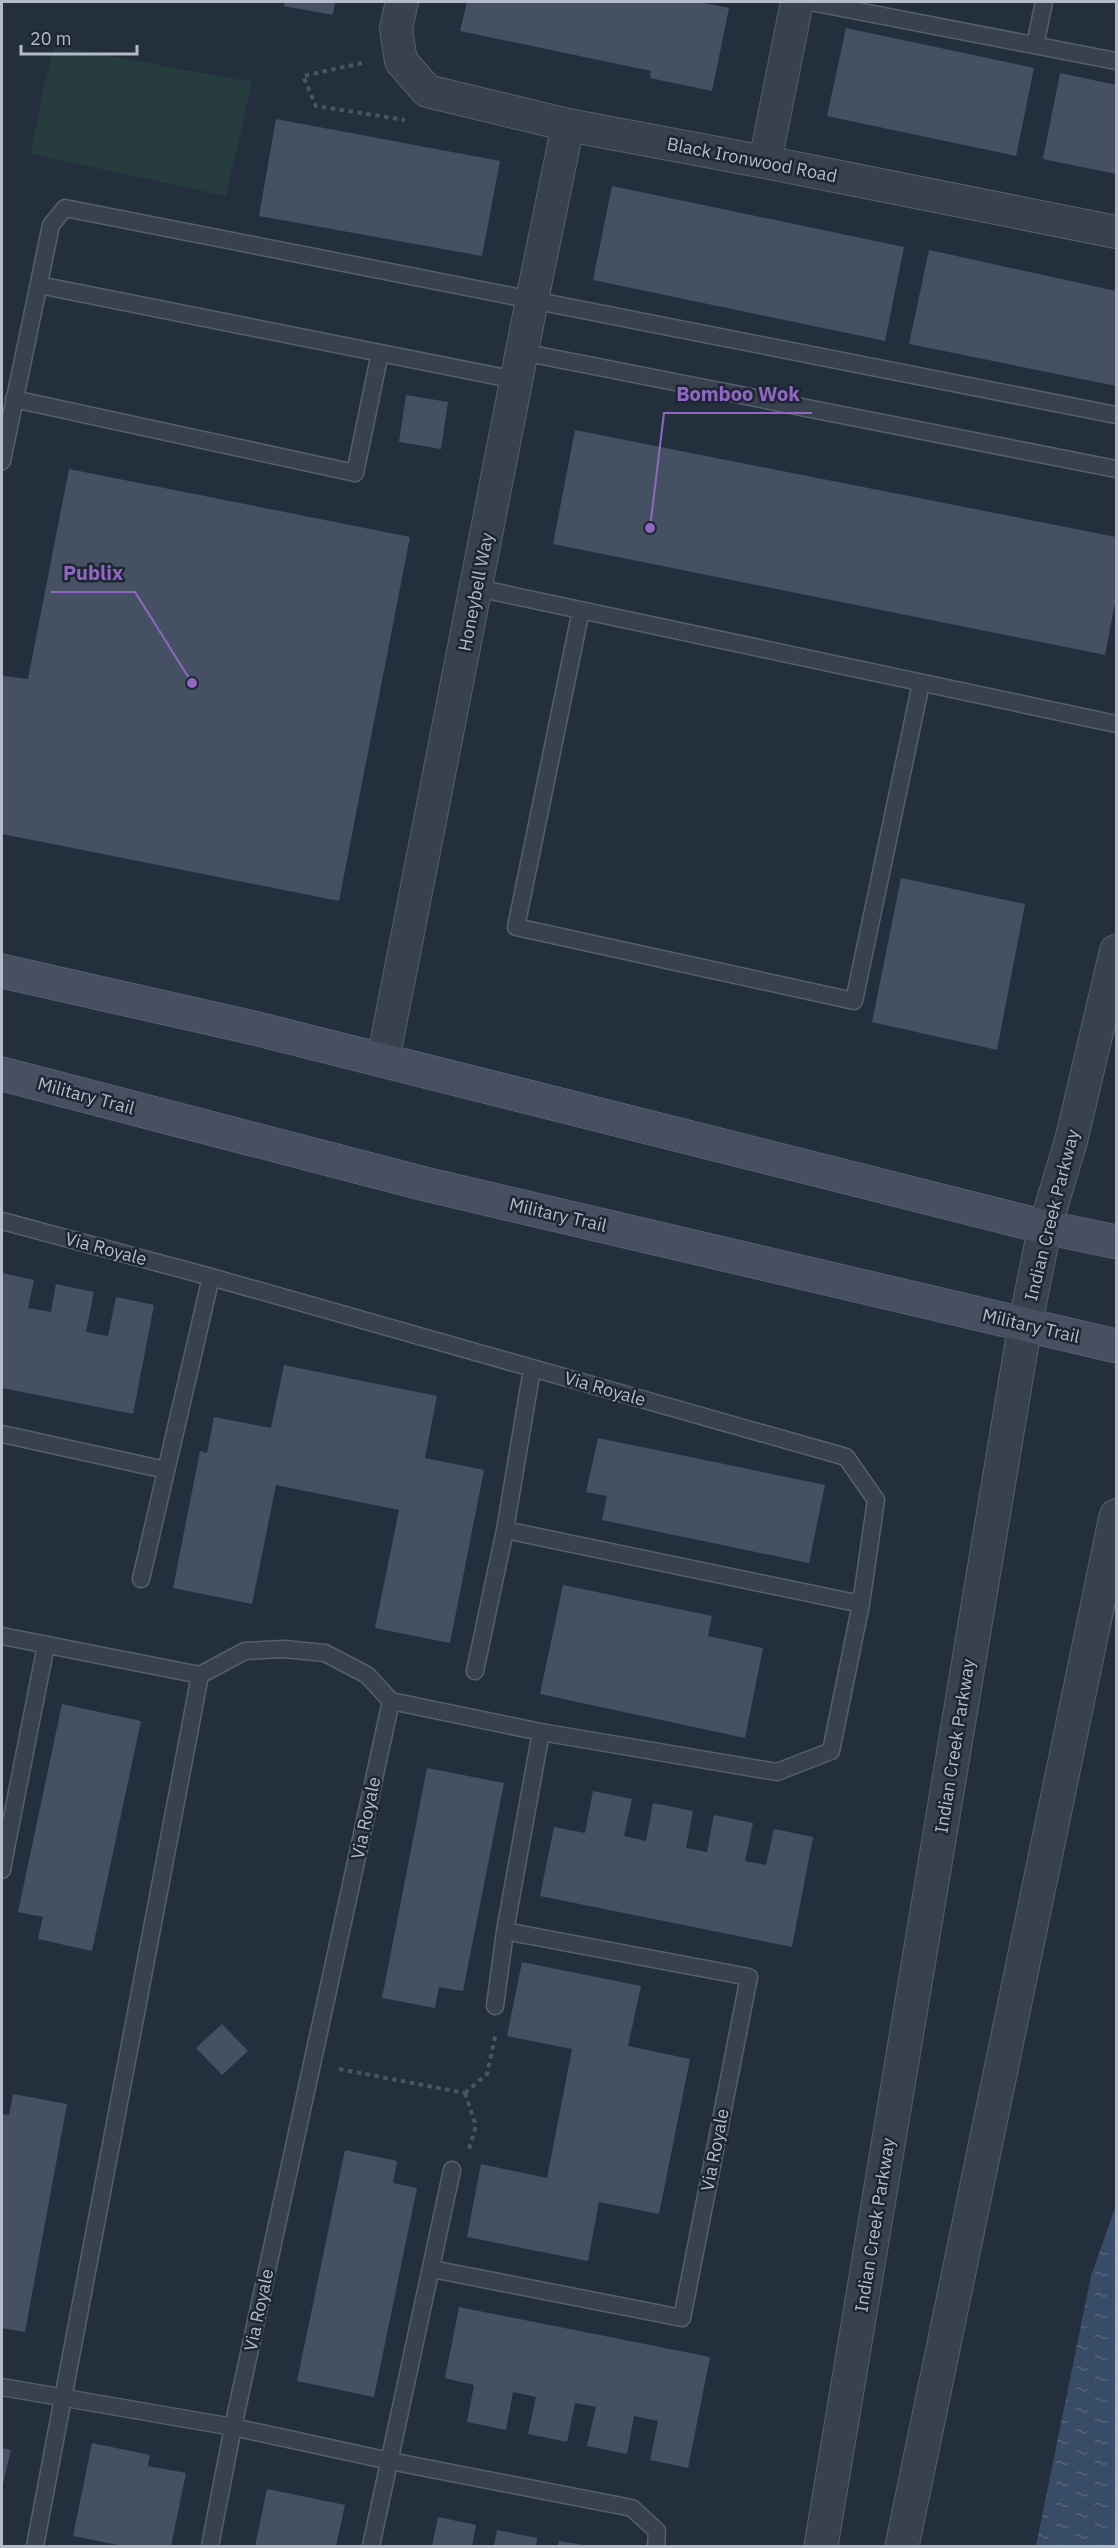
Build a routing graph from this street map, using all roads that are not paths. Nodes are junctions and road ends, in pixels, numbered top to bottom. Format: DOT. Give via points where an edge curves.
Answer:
graph roads {
  1 [pos="402,2"];
  2 [pos="796,2"];
  3 [pos="811,2"];
  4 [pos="1044,2"];
  5 [pos="1035,45"];
  6 [pos="1116,61"];
  7 [pos="568,125"];
  8 [pos="765,162"];
  9 [pos="1116,232"];
  10 [pos="39,285"];
  11 [pos="532,300"];
  12 [pos="380,353"];
  13 [pos="519,366"];
  14 [pos="14,399"];
  15 [pos="1116,415"];
  16 [pos="2,461"];
  17 [pos="1116,469"];
  18 [pos="477,588"];
  19 [pos="581,610"];
  20 [pos="921,683"];
  21 [pos="1116,724"];
  22 [pos="1116,951"];
  23 [pos="2,971"];
  24 [pos="383,1060"];
  25 [pos="2,1074"];
  26 [pos="2,1221"];
  27 [pos="1045,1227"];
  28 [pos="1116,1242"];
  29 [pos="211,1277"];
  30 [pos="1025,1325"];
  31 [pos="1116,1346"];
  32 [pos="532,1369"];
  33 [pos="2,1434"];
  34 [pos="166,1470"];
  35 [pos="1116,1516"];
  36 [pos="505,1530"];
  37 [pos="141,1579"];
  38 [pos="861,1604"];
  39 [pos="2,1636"];
  40 [pos="46,1645"];
  41 [pos="475,1671"];
  42 [pos="200,1675"];
  43 [pos="391,1701"];
  44 [pos="541,1732"];
  45 [pos="4,1842"];
  46 [pos="2,1870"];
  47 [pos="505,1931"];
  48 [pos="495,2006"];
  49 [pos="452,2170"];
  50 [pos="432,2269"];
  51 [pos="2,2387"];
  52 [pos="65,2399"];
  53 [pos="233,2427"];
  54 [pos="390,2461"];
  55 [pos="35,2547"];
  56 [pos="210,2547"];
  57 [pos="371,2547"];
  58 [pos="656,2547"];
  59 [pos="821,2547"];
  60 [pos="902,2547"];
  1 -- 7 [label="street, Black Ironwood Road" via="396,28 401,61 428,91"];
  2 -- 8 [label="street"];
  3 -- 5 [label="lane"];
  4 -- 5 [label="lane"];
  5 -- 6 [label="lane"];
  7 -- 8 [label="street, Black Ironwood Road"];
  7 -- 11 [label="street, Honeybell Way"];
  8 -- 9 [label="street, Black Ironwood Road"];
  10 -- 11 [label="lane" via="51,225 65,208"];
  10 -- 12 [label="lane"];
  10 -- 14 [label="lane"];
  11 -- 13 [label="street, Honeybell Way"];
  11 -- 15 [label="lane"];
  12 -- 13 [label="lane"];
  12 -- 14 [label="lane" via="355,473"];
  13 -- 17 [label="lane"];
  13 -- 18 [label="street, Honeybell Way"];
  14 -- 16 [label="lane"];
  18 -- 19 [label="lane"];
  18 -- 24 [label="street, Honeybell Way"];
  19 -- 20 [label="lane"];
  19 -- 20 [label="lane" via="516,927 854,1001"];
  20 -- 21 [label="lane"];
  22 -- 27 [label="street, Indian Creek Parkway" via="1071,1141"];
  23 -- 24 [label="main road"];
  24 -- 27 [label="main road"];
  25 -- 30 [label="main road, Military Trail" via="425,1184"];
  26 -- 29 [label="lane, Via Royale"];
  27 -- 28 [label="main road"];
  27 -- 30 [label="street, Indian Creek Parkway"];
  29 -- 32 [label="lane, Via Royale"];
  29 -- 34 [label="lane"];
  30 -- 31 [label="main road, Military Trail"];
  30 -- 59 [label="street, Indian Creek Parkway"];
  32 -- 36 [label="lane"];
  32 -- 38 [label="lane, Via Royale" via="846,1456 876,1500"];
  33 -- 34 [label="lane"];
  34 -- 37 [label="lane"];
  35 -- 60 [label="street"];
  36 -- 38 [label="lane"];
  36 -- 41 [label="lane"];
  38 -- 44 [label="lane, Via Royale" via="831,1751 777,1772"];
  39 -- 40 [label="lane"];
  40 -- 42 [label="lane"];
  40 -- 45 [label="lane"];
  42 -- 43 [label="lane" via="244,1652 284,1649 325,1653 367,1675"];
  42 -- 52 [label="lane"];
  43 -- 44 [label="lane, Via Royale"];
  43 -- 53 [label="lane, Via Royale"];
  44 -- 47 [label="lane"];
  45 -- 46 [label="lane"];
  47 -- 48 [label="lane"];
  47 -- 50 [label="lane, Via Royale" via="749,1977 682,2318"];
  49 -- 50 [label="lane"];
  50 -- 54 [label="lane"];
  51 -- 52 [label="lane"];
  52 -- 53 [label="lane"];
  52 -- 55 [label="lane"];
  53 -- 54 [label="lane"];
  53 -- 56 [label="lane, Via Royale"];
  54 -- 57 [label="lane"];
  54 -- 58 [label="lane" via="632,2508 657,2531"];
}
